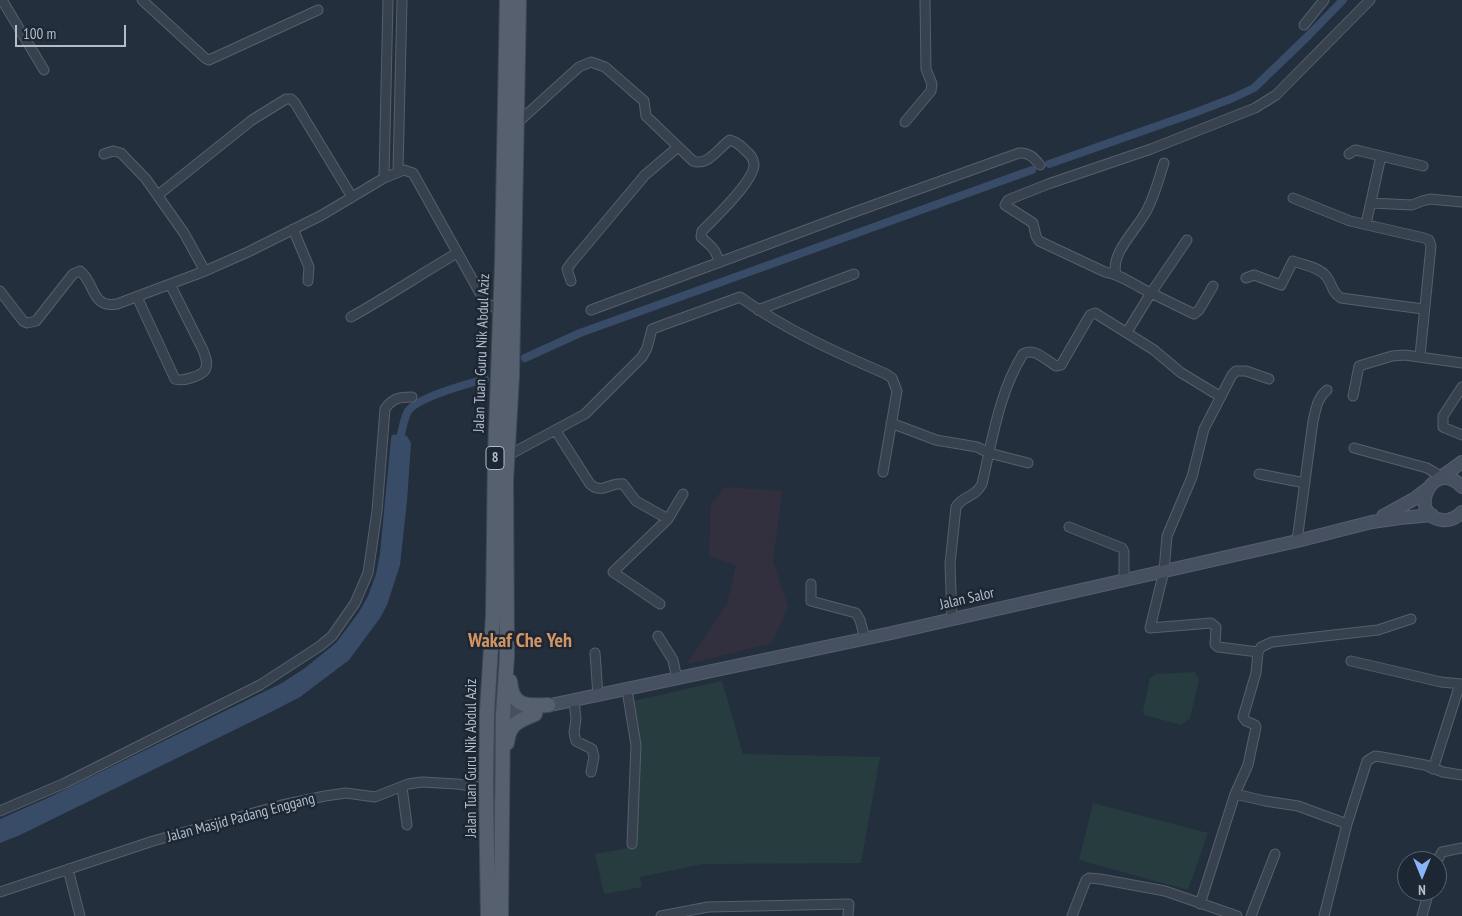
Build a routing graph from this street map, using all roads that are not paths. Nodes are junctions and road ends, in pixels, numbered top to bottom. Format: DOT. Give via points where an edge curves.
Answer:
graph roads {
  1 [pos="2,0"];
  2 [pos="142,0"];
  3 [pos="388,0"];
  4 [pos="402,0"];
  5 [pos="507,0"];
  6 [pos="518,0"];
  7 [pos="925,0"];
  8 [pos="1324,0"];
  9 [pos="1370,0"];
  10 [pos="318,10"];
  11 [pos="1304,25"];
  12 [pos="44,70"];
  13 [pos="905,122"];
  14 [pos="516,124"];
  15 [pos="678,147"];
  16 [pos="104,154"];
  17 [pos="1349,154"];
  18 [pos="1381,156"];
  19 [pos="1164,163"];
  20 [pos="1040,165"];
  21 [pos="1423,166"];
  22 [pos="398,171"];
  23 [pos="384,178"];
  24 [pos="158,195"];
  25 [pos="352,197"];
  26 [pos="1293,198"];
  27 [pos="1462,202"];
  28 [pos="1372,203"];
  29 [pos="1366,224"];
  30 [pos="293,229"];
  31 [pos="1187,240"];
  32 [pos="457,253"];
  33 [pos="719,262"];
  34 [pos="205,271"];
  35 [pos="854,274"];
  36 [pos="1116,274"];
  37 [pos="1246,278"];
  38 [pos="308,281"];
  39 [pos="571,281"];
  40 [pos="170,284"];
  41 [pos="1213,286"];
  42 [pos="0,291"];
  43 [pos="1151,293"];
  44 [pos="137,297"];
  45 [pos="1424,309"];
  46 [pos="592,310"];
  47 [pos="758,310"];
  48 [pos="500,311"];
  49 [pos="351,318"];
  50 [pos="1127,332"];
  51 [pos="1420,356"];
  52 [pos="1462,363"];
  53 [pos="1269,379"];
  54 [pos="1462,387"];
  55 [pos="1327,390"];
  56 [pos="1353,396"];
  57 [pos="412,397"];
  58 [pos="1221,397"];
  59 [pos="891,423"];
  60 [pos="556,431"];
  61 [pos="1462,435"];
  62 [pos="1354,448"];
  63 [pos="989,453"];
  64 [pos="508,456"];
  65 [pos="1462,462"];
  66 [pos="1028,464"];
  67 [pos="883,472"];
  68 [pos="1259,474"];
  69 [pos="1435,482"];
  70 [pos="1305,483"];
  71 [pos="1462,488"];
  72 [pos="683,494"];
  73 [pos="1432,516"];
  74 [pos="1458,516"];
  75 [pos="668,519"];
  76 [pos="1372,522"];
  77 [pos="1069,528"];
  78 [pos="1297,541"];
  79 [pos="1164,571"];
  80 [pos="1124,580"];
  81 [pos="811,584"];
  82 [pos="660,604"];
  83 [pos="493,616"];
  84 [pos="952,619"];
  85 [pos="1411,619"];
  86 [pos="658,636"];
  87 [pos="865,639"];
  88 [pos="1258,652"];
  89 [pos="595,653"];
  90 [pos="507,656"];
  91 [pos="1351,661"];
  92 [pos="677,679"];
  93 [pos="1461,684"];
  94 [pos="628,690"];
  95 [pos="598,696"];
  96 [pos="572,701"];
  97 [pos="548,705"];
  98 [pos="535,714"];
  99 [pos="503,715"];
  100 [pos="1433,769"];
  101 [pos="591,772"];
  102 [pos="1462,775"];
  103 [pos="502,785"];
  104 [pos="402,787"];
  105 [pos="486,788"];
  106 [pos="1236,794"];
  107 [pos="0,811"];
  108 [pos="1348,824"];
  109 [pos="407,825"];
  110 [pos="632,844"];
  111 [pos="1462,848"];
  112 [pos="1447,851"];
  113 [pos="1275,854"];
  114 [pos="488,858"];
  115 [pos="68,869"];
  116 [pos="0,892"];
  117 [pos="1426,901"];
  118 [pos="1200,904"];
  119 [pos="679,914"];
  120 [pos="80,916"];
  121 [pos="488,916"];
  122 [pos="501,916"];
  123 [pos="661,916"];
  124 [pos="848,916"];
  125 [pos="1072,916"];
  126 [pos="1237,916"];
  127 [pos="1250,916"];
  128 [pos="1324,916"];
  129 [pos="1422,916"];
  1 -- 12 [label="street"];
  2 -- 10 [label="street" via="209,60"];
  3 -- 23 [label="street"];
  4 -- 22 [label="street"];
  5 -- 48 [label="main road, Jalan Tuan Guru Nik Abdul Aziz / 8"];
  6 -- 14 [label="main road, Jalan Tuan Guru Nik Abdul Aziz / 8"];
  7 -- 13 [label="street" via="926,69 932,84 931,91"];
  8 -- 11 [label="street"];
  9 -- 36 [label="street" via="1276,95 1255,108 1008,200 1005,205 1033,223 1038,241"];
  14 -- 15 [label="street" via="579,67 591,62 605,67 639,96 646,106 646,116"];
  14 -- 64 [label="main road, Jalan Tuan Guru Nik Abdul Aziz / 8"];
  15 -- 33 [label="street" via="693,161 702,162 730,140 752,158 754,164 742,189 702,232 701,237 713,246"];
  15 -- 39 [label="street" via="645,175 572,262 568,270"];
  16 -- 24 [label="street" via="121,153"];
  17 -- 18 [label="street" via="1356,150"];
  18 -- 21 [label="street"];
  18 -- 28 [label="street"];
  19 -- 36 [label="street" via="1148,208 1114,263"];
  20 -- 33 [label="street" via="1024,152 1019,153"];
  22 -- 23 [label="street"];
  22 -- 32 [label="street" via="412,173"];
  23 -- 25 [label="street"];
  24 -- 25 [label="street" via="252,120 291,99"];
  24 -- 34 [label="street"];
  25 -- 30 [label="street"];
  26 -- 29 [label="street"];
  27 -- 28 [label="street" via="1430,199 1412,206"];
  28 -- 29 [label="street"];
  29 -- 45 [label="street" via="1429,240"];
  30 -- 34 [label="street"];
  30 -- 38 [label="street" via="309,268"];
  31 -- 43 [label="street"];
  32 -- 48 [label="street" via="485,302"];
  32 -- 49 [label="street"];
  33 -- 46 [label="street"];
  34 -- 40 [label="street"];
  35 -- 47 [label="street"];
  36 -- 43 [label="street"];
  37 -- 45 [label="street" via="1254,275 1281,285 1293,262 1323,273 1335,295 1341,298"];
  40 -- 44 [label="street"];
  40 -- 44 [label="street" via="203,350 206,361 202,373 176,379"];
  41 -- 43 [label="street" via="1194,314"];
  42 -- 44 [label="street" via="27,323 36,321 80,271 103,304 117,304"];
  43 -- 50 [label="street"];
  45 -- 51 [label="street"];
  47 -- 59 [label="street" via="824,347 892,378 897,391"];
  47 -- 60 [label="street" via="740,298 652,329 642,357 585,414"];
  48 -- 83 [label="main road, Jalan Tuan Guru Nik Abdul Aziz / 8"];
  50 -- 58 [label="street" via="1180,372"];
  50 -- 63 [label="street" via="1092,313 1061,364 1056,366 1033,352 1023,354 999,410"];
  51 -- 52 [label="street"];
  51 -- 56 [label="street" via="1392,356 1359,366"];
  53 -- 58 [label="street" via="1236,371"];
  54 -- 61 [label="street" via="1443,416 1442,424"];
  55 -- 70 [label="street" via="1317,402"];
  57 -- 107 [label="street" via="394,400 385,409 377,511 368,573 355,603 332,636 260,685"];
  58 -- 79 [label="street" via="1204,429 1192,477 1167,536"];
  59 -- 63 [label="street" via="936,440 977,447"];
  59 -- 67 [label="street"];
  60 -- 64 [label="street"];
  60 -- 75 [label="street" via="595,488 623,484 636,501"];
  62 -- 69 [label="street" via="1427,468"];
  63 -- 66 [label="street"];
  63 -- 84 [label="street" via="978,491 956,507 950,564"];
  64 -- 90 [label="main road, Jalan Tuan Guru Nik Abdul Aziz / 8"];
  65 -- 69 [label="main road, Jalan Salor"];
  68 -- 70 [label="street"];
  69 -- 71 [label="main road" via="1450,479"];
  69 -- 73 [label="main road" via="1425,494 1425,506"];
  69 -- 76 [label="main road, Jalan Salor" via="1414,499"];
  70 -- 78 [label="street"];
  72 -- 75 [label="street"];
  73 -- 74 [label="main road, Jalan Salor" via="1444,520"];
  73 -- 76 [label="main road, Jalan Salor"];
  75 -- 82 [label="street" via="613,572"];
  76 -- 78 [label="main road, Jalan Salor"];
  77 -- 80 [label="street" via="1119,545 1124,552"];
  78 -- 79 [label="main road, Jalan Salor"];
  79 -- 80 [label="main road, Jalan Salor"];
  79 -- 88 [label="street" via="1150,628 1212,623 1216,626 1215,644 1218,647"];
  80 -- 84 [label="main road, Jalan Salor"];
  81 -- 87 [label="street" via="811,601 856,613"];
  83 -- 99 [label="main road" via="495,703"];
  83 -- 105 [label="main road, Jalan Tuan Guru Nik Abdul Aziz / 8"];
  84 -- 87 [label="main road, Jalan Salor"];
  85 -- 88 [label="street" via="1378,630 1266,643"];
  86 -- 92 [label="street" via="674,660"];
  87 -- 92 [label="main road, Jalan Salor"];
  88 -- 106 [label="street" via="1256,673 1243,717 1255,725 1256,730 1248,766"];
  89 -- 95 [label="street"];
  90 -- 97 [label="main road" via="510,689 516,700 528,706"];
  90 -- 99 [label="main road, Jalan Tuan Guru Nik Abdul Aziz / 8"];
  91 -- 93 [label="street"];
  92 -- 94 [label="main road, Jalan Salor"];
  93 -- 100 [label="street"];
  94 -- 95 [label="main road, Jalan Salor"];
  94 -- 110 [label="street" via="636,745"];
  95 -- 96 [label="main road, Jalan Salor"];
  96 -- 97 [label="main road, Jalan Salor"];
  96 -- 98 [label="main road, Jalan Salor"];
  96 -- 101 [label="street" via="576,741 592,749"];
  97 -- 99 [label="main road, Jalan Salor"];
  98 -- 99 [label="main road, Jalan Salor" via="514,718"];
  98 -- 103 [label="main road" via="520,720 510,729"];
  99 -- 103 [label="main road, Jalan Tuan Guru Nik Abdul Aziz / 8"];
  99 -- 114 [label="main road" via="495,732"];
  100 -- 102 [label="street"];
  100 -- 108 [label="street" via="1382,756 1371,758 1367,761"];
  103 -- 122 [label="main road, Jalan Tuan Guru Nik Abdul Aziz / 8"];
  104 -- 105 [label="street, Jalan Masjid Padang Enggang" via="422,782"];
  104 -- 109 [label="street"];
  104 -- 115 [label="street, Jalan Masjid Padang Enggang" via="375,797 346,792 282,805"];
  105 -- 114 [label="main road, Jalan Tuan Guru Nik Abdul Aziz / 8"];
  106 -- 108 [label="street" via="1298,806"];
  106 -- 118 [label="street"];
  108 -- 128 [label="street"];
  111 -- 112 [label="street"];
  113 -- 127 [label="street"];
  114 -- 121 [label="main road, Jalan Tuan Guru Nik Abdul Aziz / 8"];
  115 -- 116 [label="street, Jalan Masjid Padang Enggang"];
  115 -- 120 [label="street"];
  117 -- 129 [label="street"];
  118 -- 125 [label="street" via="1165,891 1089,878"];
  118 -- 126 [label="street"];
  119 -- 123 [label="street"];
  119 -- 124 [label="street" via="708,907 849,904"];
}
